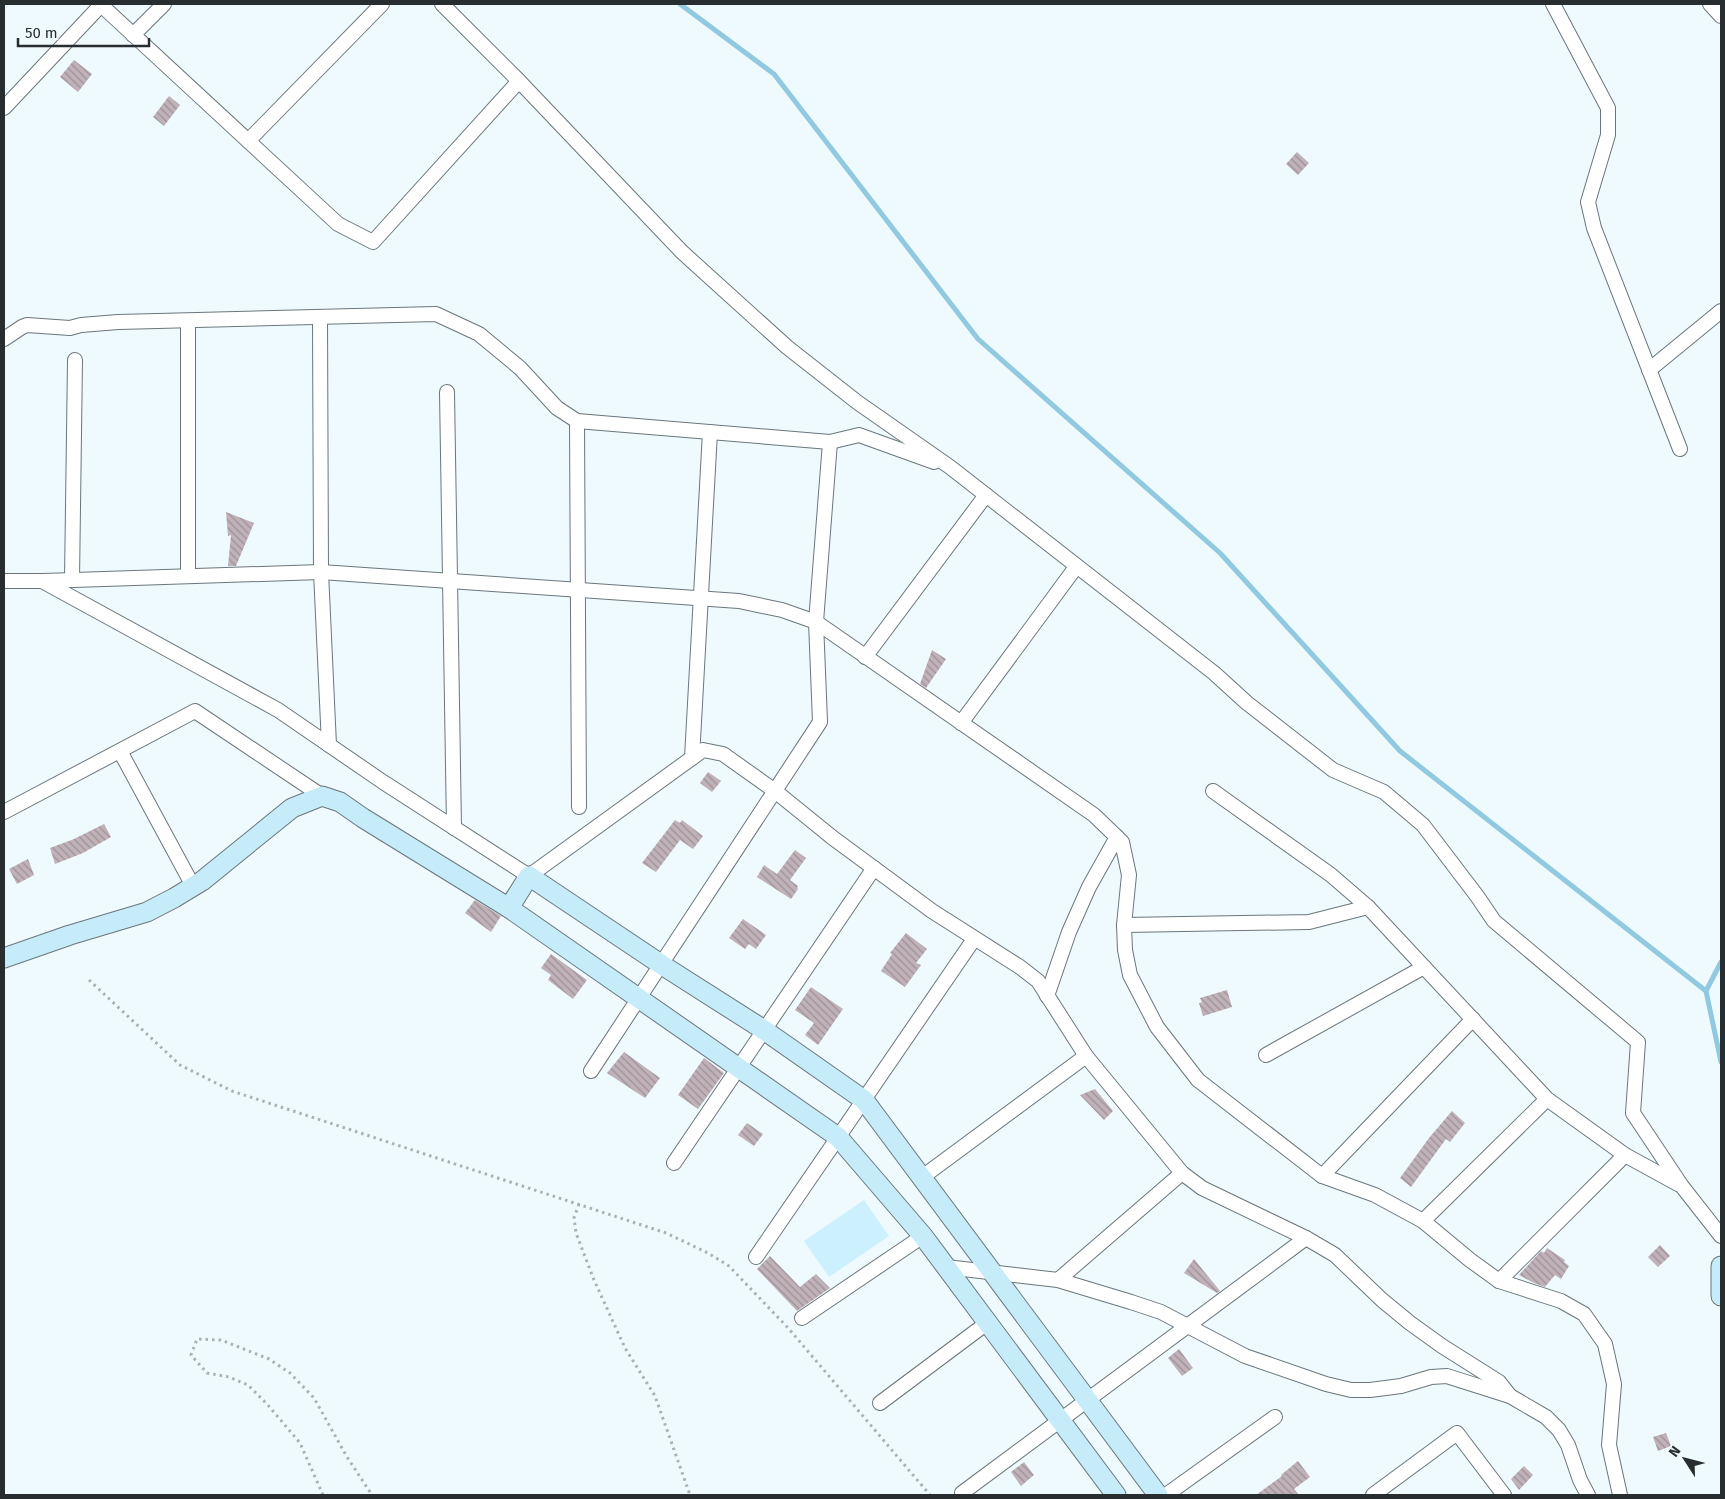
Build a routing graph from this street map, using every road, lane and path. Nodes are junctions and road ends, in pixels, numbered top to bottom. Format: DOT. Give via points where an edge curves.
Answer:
graph roads {
  1 [pos="100,4"];
  2 [pos="164,4"];
  3 [pos="382,4"];
  4 [pos="442,4"];
  5 [pos="1553,4"];
  6 [pos="1710,4"];
  7 [pos="1721,16"];
  8 [pos="133,35"];
  9 [pos="519,81"];
  10 [pos="4,108"];
  11 [pos="248,141"];
  12 [pos="1721,311"];
  13 [pos="320,317"];
  14 [pos="188,321"];
  15 [pos="4,339"];
  16 [pos="75,360"];
  17 [pos="1649,370"];
  18 [pos="447,392"];
  19 [pos="577,420"];
  20 [pos="710,432"];
  21 [pos="830,442"];
  22 [pos="1680,449"];
  23 [pos="950,467"];
  24 [pos="986,495"];
  25 [pos="1076,567"];
  26 [pos="321,572"];
  27 [pos="188,576"];
  28 [pos="72,580"];
  29 [pos="4,581"];
  30 [pos="450,581"];
  31 [pos="43,582"];
  32 [pos="578,589"];
  33 [pos="701,598"];
  34 [pos="816,622"];
  35 [pos="865,657"];
  36 [pos="961,723"];
  37 [pos="329,745"];
  38 [pos="120,751"];
  39 [pos="692,758"];
  40 [pos="775,791"];
  41 [pos="1213,791"];
  42 [pos="322,796"];
  43 [pos="579,807"];
  44 [pos="4,812"];
  45 [pos="454,828"];
  46 [pos="1117,836"];
  47 [pos="874,868"];
  48 [pos="529,876"];
  49 [pos="193,886"];
  50 [pos="1368,907"];
  51 [pos="510,908"];
  52 [pos="1124,925"];
  53 [pos="974,939"];
  54 [pos="4,958"];
  55 [pos="662,965"];
  56 [pos="1424,967"];
  57 [pos="89,980"];
  58 [pos="1047,996"];
  59 [pos="639,998"];
  60 [pos="1473,1019"];
  61 [pos="764,1030"];
  62 [pos="1266,1055"];
  63 [pos="1086,1056"];
  64 [pos="739,1068"];
  65 [pos="591,1071"];
  66 [pos="1547,1099"];
  67 [pos="864,1100"];
  68 [pos="838,1137"];
  69 [pos="1625,1155"];
  70 [pos="674,1163"];
  71 [pos="1182,1173"];
  72 [pos="1322,1176"];
  73 [pos="921,1178"];
  74 [pos="1681,1185"];
  75 [pos="579,1204"];
  76 [pos="1423,1221"];
  77 [pos="922,1236"];
  78 [pos="1721,1236"];
  79 [pos="1306,1238"];
  80 [pos="756,1257"];
  81 [pos="1721,1266"];
  82 [pos="946,1267"];
  83 [pos="991,1271"];
  84 [pos="1058,1280"];
  85 [pos="1499,1281"];
  86 [pos="1721,1296"];
  87 [pos="802,1318"];
  88 [pos="987,1322"];
  89 [pos="1186,1326"];
  90 [pos="1510,1396"];
  91 [pos="1087,1400"];
  92 [pos="880,1403"];
  93 [pos="1275,1417"];
  94 [pos="1060,1420"];
  95 [pos="962,1493"];
  96 [pos="323,1495"];
  97 [pos="372,1495"];
  98 [pos="690,1495"];
  99 [pos="930,1495"];
  100 [pos="1116,1495"];
  101 [pos="1158,1495"];
  102 [pos="1166,1495"];
  103 [pos="1373,1495"];
  104 [pos="1504,1495"];
  105 [pos="1588,1495"];
  106 [pos="1620,1495"];
  1 -- 8 [label="street"];
  1 -- 10 [label="street"];
  2 -- 8 [label="street"];
  3 -- 11 [label="street"];
  4 -- 9 [label="street"];
  5 -- 17 [label="street" via="1608,108 1608,135 1588,202 1594,228"];
  6 -- 7 [label="street"];
  8 -- 11 [label="street"];
  9 -- 11 [label="street" via="373,242 338,224"];
  9 -- 23 [label="street" via="682,252 787,347 857,402"];
  12 -- 17 [label="street"];
  13 -- 14 [label="street"];
  13 -- 19 [label="street" via="436,314 479,334 520,368 557,408"];
  13 -- 26 [label="street"];
  14 -- 15 [label="street" via="118,322 70,328 27,325"];
  14 -- 27 [label="street"];
  16 -- 28 [label="street"];
  17 -- 22 [label="street"];
  18 -- 30 [label="street"];
  19 -- 20 [label="street"];
  19 -- 32 [label="street"];
  20 -- 21 [label="street"];
  20 -- 33 [label="street"];
  21 -- 23 [label="street" via="860,435"];
  21 -- 34 [label="street"];
  23 -- 24 [label="street"];
  24 -- 25 [label="street"];
  24 -- 35 [label="street"];
  25 -- 36 [label="street"];
  25 -- 74 [label="street" via="1333,770 1384,792 1417,819 1494,921 1638,1042 1633,1113"];
  26 -- 27 [label="street"];
  26 -- 30 [label="street"];
  26 -- 37 [label="street"];
  27 -- 28 [label="street"];
  28 -- 31 [label="street"];
  29 -- 31 [label="street"];
  30 -- 32 [label="street"];
  30 -- 45 [label="street"];
  31 -- 37 [label="street" via="278,710"];
  32 -- 33 [label="street"];
  32 -- 43 [label="street"];
  33 -- 34 [label="street" via="739,601 782,610"];
  33 -- 39 [label="street"];
  34 -- 35 [label="street"];
  34 -- 40 [label="street" via="820,722"];
  35 -- 36 [label="street"];
  36 -- 46 [label="street" via="1094,815"];
  37 -- 45 [label="street"];
  38 -- 42 [label="street" via="195,711"];
  38 -- 44 [label="street"];
  38 -- 49 [label="street"];
  39 -- 40 [label="street" via="704,750 723,754"];
  39 -- 48 [label="street"];
  40 -- 47 [label="street"];
  40 -- 55 [label="street"];
  41 -- 50 [label="street" via="1331,874"];
  42 -- 49 [label="street" via="292,808"];
  42 -- 51 [label="street" via="340,802"];
  45 -- 48 [label="street"];
  46 -- 52 [label="street" via="1122,842 1128,875"];
  46 -- 58 [label="street" via="1073,923"];
  47 -- 53 [label="street"];
  47 -- 61 [label="street"];
  48 -- 51 [label="street"];
  48 -- 55 [label="street"];
  49 -- 54 [label="street" via="147,912"];
  50 -- 52 [label="street" via="1309,922"];
  50 -- 56 [label="street"];
  51 -- 59 [label="street"];
  52 -- 72 [label="street" via="1130,975 1156,1027 1198,1080"];
  53 -- 58 [label="street" via="1032,976"];
  53 -- 67 [label="street"];
  55 -- 59 [label="street"];
  55 -- 61 [label="street"];
  56 -- 60 [label="street"];
  56 -- 62 [label="street"];
  57 -- 75 [label="path" via="180,1065 232,1091"];
  58 -- 63 [label="street"];
  59 -- 64 [label="street"];
  59 -- 65 [label="street"];
  60 -- 66 [label="street"];
  60 -- 72 [label="street"];
  61 -- 64 [label="street"];
  61 -- 67 [label="street"];
  63 -- 71 [label="street"];
  63 -- 73 [label="street"];
  64 -- 68 [label="street"];
  64 -- 70 [label="street"];
  66 -- 69 [label="street"];
  66 -- 76 [label="street"];
  67 -- 68 [label="street"];
  67 -- 73 [label="street"];
  68 -- 77 [label="street"];
  68 -- 80 [label="street"];
  69 -- 74 [label="street"];
  69 -- 85 [label="street"];
  71 -- 79 [label="street" via="1202,1188"];
  71 -- 84 [label="street"];
  72 -- 76 [label="street" via="1376,1196"];
  73 -- 83 [label="street"];
  74 -- 78 [label="street"];
  75 -- 98 [label="path" via="574,1218 576,1233 625,1348 654,1396"];
  75 -- 99 [label="path" via="666,1233 729,1266 789,1329"];
  76 -- 85 [label="street"];
  77 -- 82 [label="street"];
  77 -- 87 [label="street"];
  79 -- 89 [label="street"];
  79 -- 90 [label="street" via="1335,1255 1410,1323 1499,1382"];
  81 -- 86 [label="street"];
  82 -- 83 [label="street"];
  82 -- 88 [label="street"];
  83 -- 84 [label="street"];
  83 -- 91 [label="street"];
  84 -- 89 [label="street" via="1161,1312"];
  85 -- 106 [label="street" via="1561,1302 1584,1314 1605,1344 1614,1384 1609,1445"];
  88 -- 92 [label="street"];
  88 -- 94 [label="street"];
  89 -- 90 [label="street" via="1245,1356 1351,1390 1401,1386 1447,1376"];
  89 -- 91 [label="street"];
  90 -- 105 [label="street" via="1546,1417 1560,1430"];
  91 -- 94 [label="street"];
  91 -- 101 [label="street"];
  93 -- 102 [label="street"];
  94 -- 95 [label="street"];
  94 -- 100 [label="street"];
  96 -- 97 [label="path" via="300,1443 248,1385 207,1373 191,1355 197,1339 221,1340 269,1359 290,1373 314,1398"];
  103 -- 104 [label="street" via="1457,1433"];
}
